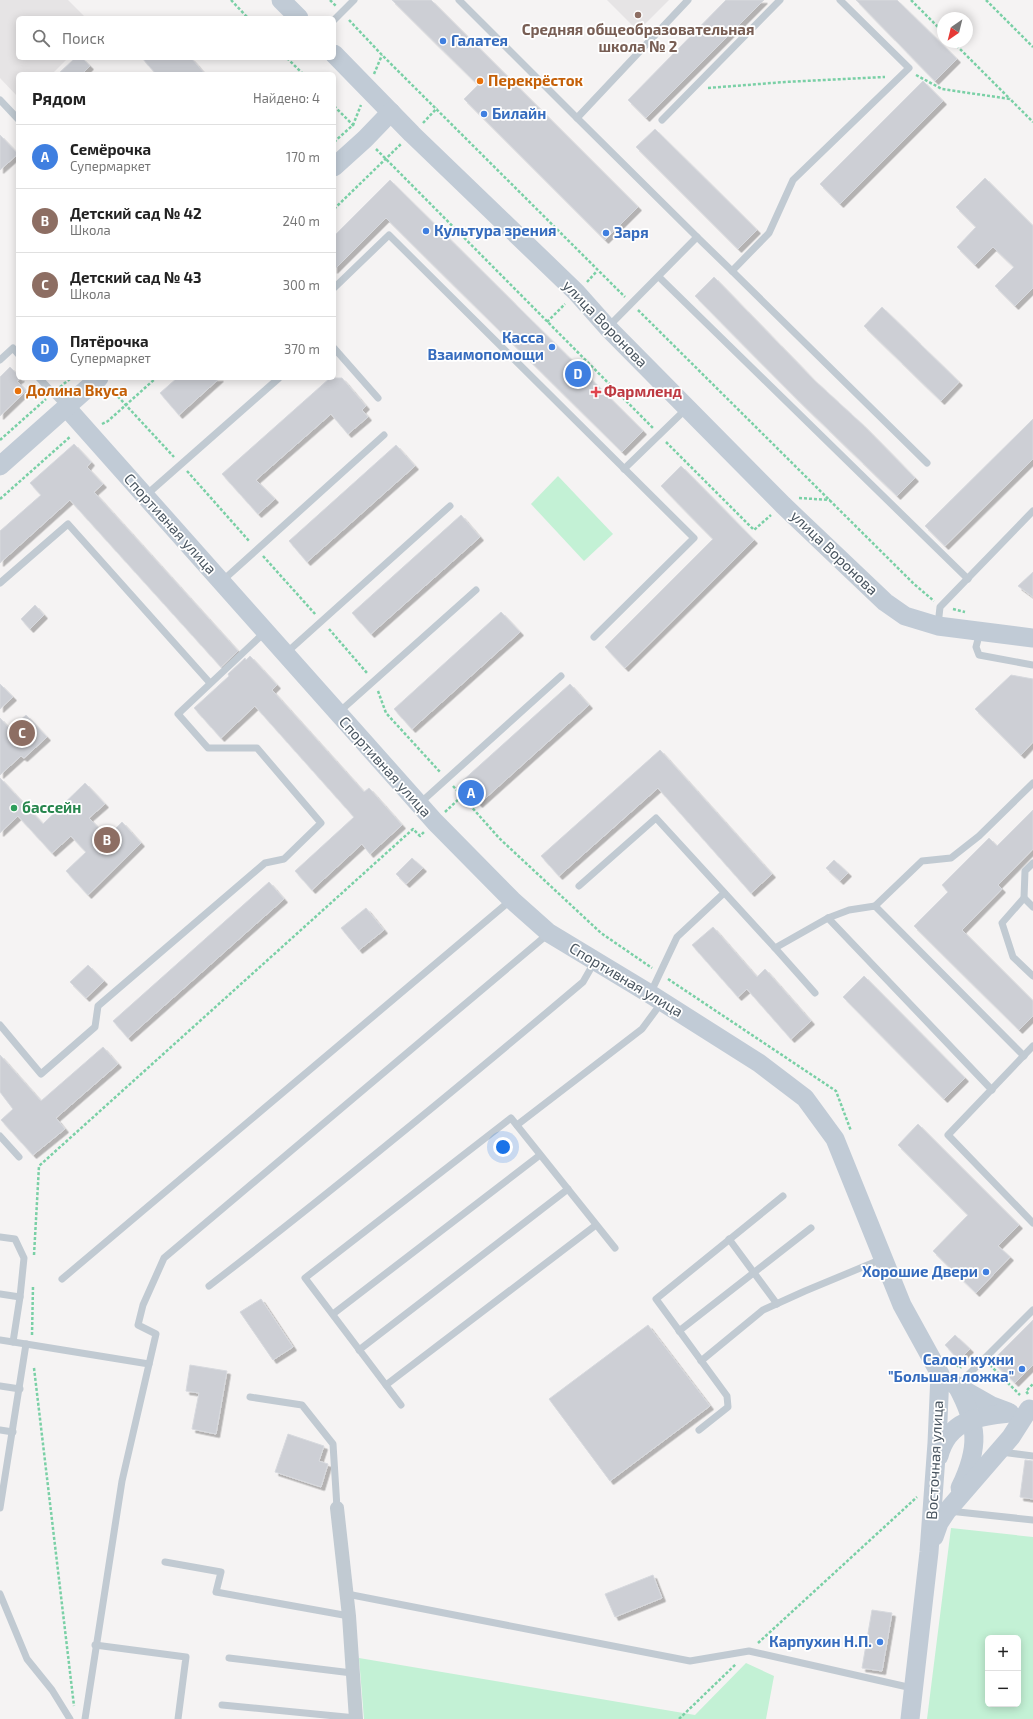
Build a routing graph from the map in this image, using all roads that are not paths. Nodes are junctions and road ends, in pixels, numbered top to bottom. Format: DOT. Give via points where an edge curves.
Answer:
graph roads {
  1 [pos="281,0"];
  2 [pos="354,0"];
  3 [pos="459,0"];
  4 [pos="688,0"];
  5 [pos="780,0"];
  6 [pos="840,0"];
  7 [pos="297,16"];
  8 [pos="336,18"];
  9 [pos="336,56"];
  10 [pos="0,100"];
  11 [pos="391,112"];
  12 [pos="16,118"];
  13 [pos="577,118"];
  14 [pos="662,120"];
  15 [pos="336,166"];
  16 [pos="697,237"];
  17 [pos="732,271"];
  18 [pos="659,277"];
  19 [pos="336,286"];
  20 [pos="608,328"];
  21 [pos="336,350"];
  22 [pos="16,352"];
  23 [pos="0,360"];
  24 [pos="41,380"];
  25 [pos="277,380"];
  26 [pos="102,381"];
  27 [pos="378,398"];
  28 [pos="66,407"];
  29 [pos="687,408"];
  30 [pos="384,435"];
  31 [pos="927,463"];
  32 [pos="0,466"];
  33 [pos="624,469"];
  34 [pos="145,496"];
  35 [pos="450,506"];
  36 [pos="1033,511"];
  37 [pos="968,579"];
  38 [pos="221,582"];
  39 [pos="0,583"];
  40 [pos="476,590"];
  41 [pos="938,626"];
  42 [pos="265,632"];
  43 [pos="980,632"];
  44 [pos="594,638"];
  45 [pos="1033,638"];
  46 [pos="285,654"];
  47 [pos="1033,665"];
  48 [pos="561,676"];
  49 [pos="210,683"];
  50 [pos="338,714"];
  51 [pos="1033,783"];
  52 [pos="419,804"];
  53 [pos="1033,863"];
  54 [pos="579,886"];
  55 [pos="724,893"];
  56 [pos="1024,898"];
  57 [pos="512,900"];
  58 [pos="875,906"];
  59 [pos="1033,907"];
  60 [pos="828,918"];
  61 [pos="549,934"];
  62 [pos="775,948"];
  63 [pos="595,961"];
  64 [pos="1033,976"];
  65 [pos="816,993"];
  66 [pos="656,998"];
  67 [pos="0,1025"];
  68 [pos="1033,1046"];
  69 [pos="1024,1056"];
  70 [pos="992,1090"];
  71 [pos="517,1125"];
  72 [pos="0,1136"];
  73 [pos="540,1155"];
  74 [pos="19,1157"];
  75 [pos="568,1189"];
  76 [pos="783,1196"];
  77 [pos="1033,1223"];
  78 [pos="596,1225"];
  79 [pos="811,1228"];
  80 [pos="0,1237"];
  81 [pos="729,1239"];
  82 [pos="615,1248"];
  83 [pos="882,1259"];
  84 [pos="754,1272"];
  85 [pos="62,1278"];
  86 [pos="209,1286"];
  87 [pos="0,1294"];
  88 [pos="20,1297"];
  89 [pos="777,1304"];
  90 [pos="1033,1310"];
  91 [pos="333,1314"];
  92 [pos="679,1331"];
  93 [pos="0,1340"];
  94 [pos="13,1342"];
  95 [pos="29,1345"];
  96 [pos="359,1350"];
  97 [pos="701,1361"];
  98 [pos="149,1364"];
  99 [pos="946,1368"];
  100 [pos="386,1385"];
  101 [pos="0,1386"];
  102 [pos="957,1386"];
  103 [pos="20,1388"];
  104 [pos="250,1397"];
  105 [pos="1030,1401"];
  106 [pos="401,1405"];
  107 [pos="1010,1413"];
  108 [pos="971,1419"];
  109 [pos="938,1421"];
  110 [pos="0,1430"];
  111 [pos="699,1430"];
  112 [pos="13,1432"];
  113 [pos="1011,1437"];
  114 [pos="947,1438"];
  115 [pos="974,1451"];
  116 [pos="999,1452"];
  117 [pos="1033,1456"];
  118 [pos="3,1476"];
  119 [pos="935,1481"];
  120 [pos="0,1508"];
  121 [pos="338,1508"];
  122 [pos="949,1508"];
  123 [pos="1033,1520"];
  124 [pos="929,1552"];
  125 [pos="165,1562"];
  126 [pos="0,1594"];
  127 [pos="346,1594"];
  128 [pos="349,1616"];
  129 [pos="95,1645"];
  130 [pos="229,1658"];
  131 [pos="352,1672"];
  132 [pos="914,1688"];
  133 [pos="222,1705"];
  134 [pos="70,1719"];
  135 [pos="85,1719"];
  136 [pos="178,1719"];
  137 [pos="356,1719"];
  138 [pos="910,1719"];
  1 -- 7 [label="street"];
  2 -- 8 [label="lane"];
  3 -- 13 [label="lane"];
  4 -- 13 [label="lane"];
  5 -- 14 [label="lane"];
  6 -- 17 [label="lane" via="909,68 793,180 769,233"];
  9 -- 11 [label="street, улица Воронова"];
  10 -- 12 [label="lane"];
  11 -- 15 [label="street"];
  11 -- 20 [label="street, улица Воронова" via="576,292"];
  13 -- 16 [label="lane"];
  16 -- 17 [label="lane"];
  16 -- 18 [label="lane"];
  17 -- 31 [label="lane"];
  18 -- 20 [label="lane"];
  18 -- 37 [label="lane"];
  19 -- 33 [label="lane" via="389,235"];
  20 -- 29 [label="street, улица Воронова"];
  21 -- 27 [label="lane"];
  22 -- 23 [label="lane" via="13,348"];
  24 -- 28 [label="lane"];
  25 -- 34 [label="lane"];
  26 -- 28 [label="street"];
  28 -- 32 [label="street"];
  28 -- 34 [label="street, Спортивная улица"];
  29 -- 33 [label="lane"];
  29 -- 41 [label="street, улица Воронова" via="783,505 885,602 905,616"];
  30 -- 38 [label="lane"];
  33 -- 44 [label="lane" via="694,538"];
  34 -- 38 [label="street, Спортивная улица"];
  35 -- 46 [label="lane"];
  36 -- 37 [label="lane"];
  37 -- 41 [label="lane" via="940,606"];
  38 -- 42 [label="street, Спортивная улица"];
  39 -- 49 [label="lane" via="68,524"];
  40 -- 50 [label="lane"];
  41 -- 43 [label="street, улица Воронова"];
  42 -- 46 [label="street, Спортивная улица"];
  42 -- 49 [label="lane"];
  43 -- 45 [label="street, улица Воронова"];
  43 -- 47 [label="lane" via="976,647 979,655"];
  46 -- 50 [label="street, Спортивная улица"];
  48 -- 52 [label="lane"];
  49 -- 67 [label="lane" via="178,714 208,748 257,748 321,823 284,859 266,863 98,1006 95,1027 41,1074"];
  50 -- 52 [label="street, Спортивная улица"];
  51 -- 58 [label="lane" via="979,836 951,858 922,861"];
  52 -- 57 [label="street, Спортивная улица"];
  53 -- 56 [label="lane" via="1025,871"];
  54 -- 55 [label="lane" via="656,818"];
  55 -- 62 [label="lane"];
  55 -- 66 [label="lane" via="677,937 660,973"];
  56 -- 59 [label="lane"];
  56 -- 64 [label="lane" via="1002,923 1013,956"];
  57 -- 61 [label="street, Спортивная улица"];
  57 -- 85 [label="lane"];
  58 -- 60 [label="lane" via="850,910"];
  58 -- 69 [label="lane"];
  60 -- 62 [label="lane"];
  60 -- 70 [label="lane"];
  61 -- 63 [label="street, Спортивная улица"];
  61 -- 98 [label="lane" via="164,1258 143,1305 138,1325 156,1334"];
  62 -- 65 [label="lane"];
  63 -- 66 [label="street, Спортивная улица"];
  63 -- 86 [label="lane" via="583,982 471,1076"];
  66 -- 71 [label="lane" via="642,1029"];
  66 -- 83 [label="street, Спортивная улица" via="759,1063 805,1098 835,1139"];
  68 -- 69 [label="lane"];
  69 -- 70 [label="lane"];
  70 -- 77 [label="lane" via="948,1135"];
  71 -- 73 [label="lane"];
  71 -- 91 [label="lane" via="511,1118 305,1278"];
  72 -- 74 [label="lane"];
  73 -- 75 [label="lane"];
  73 -- 91 [label="lane"];
  75 -- 78 [label="lane"];
  75 -- 96 [label="lane"];
  76 -- 81 [label="lane"];
  78 -- 82 [label="lane"];
  78 -- 100 [label="lane"];
  79 -- 84 [label="lane"];
  80 -- 88 [label="lane" via="15,1239 24,1258"];
  81 -- 84 [label="lane"];
  81 -- 92 [label="lane" via="656,1299"];
  83 -- 89 [label="lane"];
  83 -- 99 [label="street" via="902,1305"];
  84 -- 89 [label="lane"];
  84 -- 92 [label="lane"];
  87 -- 88 [label="lane"];
  88 -- 94 [label="lane"];
  89 -- 97 [label="lane" via="763,1310"];
  90 -- 102 [label="lane"];
  91 -- 96 [label="lane"];
  92 -- 97 [label="lane"];
  93 -- 94 [label="lane"];
  94 -- 95 [label="lane"];
  95 -- 98 [label="lane"];
  95 -- 103 [label="lane"];
  96 -- 100 [label="lane"];
  97 -- 111 [label="lane" via="727,1396 728,1407"];
  98 -- 129 [label="lane" via="122,1480"];
  99 -- 102 [label="street"];
  99 -- 109 [label="street, Восточная улица"];
  100 -- 106 [label="lane"];
  101 -- 103 [label="lane"];
  102 -- 107 [label="street"];
  102 -- 108 [label="street"];
  103 -- 112 [label="lane"];
  104 -- 121 [label="lane" via="302,1405 333,1444"];
  105 -- 107 [label="street" via="1023,1412"];
  105 -- 113 [label="street"];
  107 -- 108 [label="street"];
  108 -- 114 [label="street" via="957,1426"];
  108 -- 115 [label="street" via="975,1437"];
  109 -- 114 [label="street"];
  109 -- 119 [label="street, Восточная улица"];
  110 -- 112 [label="lane"];
  112 -- 118 [label="lane"];
  113 -- 115 [label="street" via="996,1447"];
  113 -- 116 [label="street"];
  114 -- 115 [label="street" via="956,1446"];
  114 -- 119 [label="street" via="939,1454"];
  115 -- 122 [label="street" via="968,1473"];
  116 -- 117 [label="lane"];
  116 -- 122 [label="street"];
  118 -- 120 [label="lane"];
  119 -- 124 [label="street, Восточная улица"];
  121 -- 127 [label="street"];
  122 -- 123 [label="lane"];
  122 -- 124 [label="street"];
  124 -- 132 [label="street, Восточная улица"];
  125 -- 128 [label="lane" via="220,1572 216,1592"];
  126 -- 134 [label="lane" via="27,1659 52,1690"];
  127 -- 128 [label="street"];
  127 -- 132 [label="lane" via="690,1661 749,1651"];
  128 -- 131 [label="street"];
  129 -- 135 [label="lane"];
  129 -- 136 [label="lane" via="186,1657"];
  130 -- 131 [label="lane"];
  131 -- 137 [label="street"];
  132 -- 138 [label="street, Восточная улица"];
  133 -- 137 [label="lane"];
}
